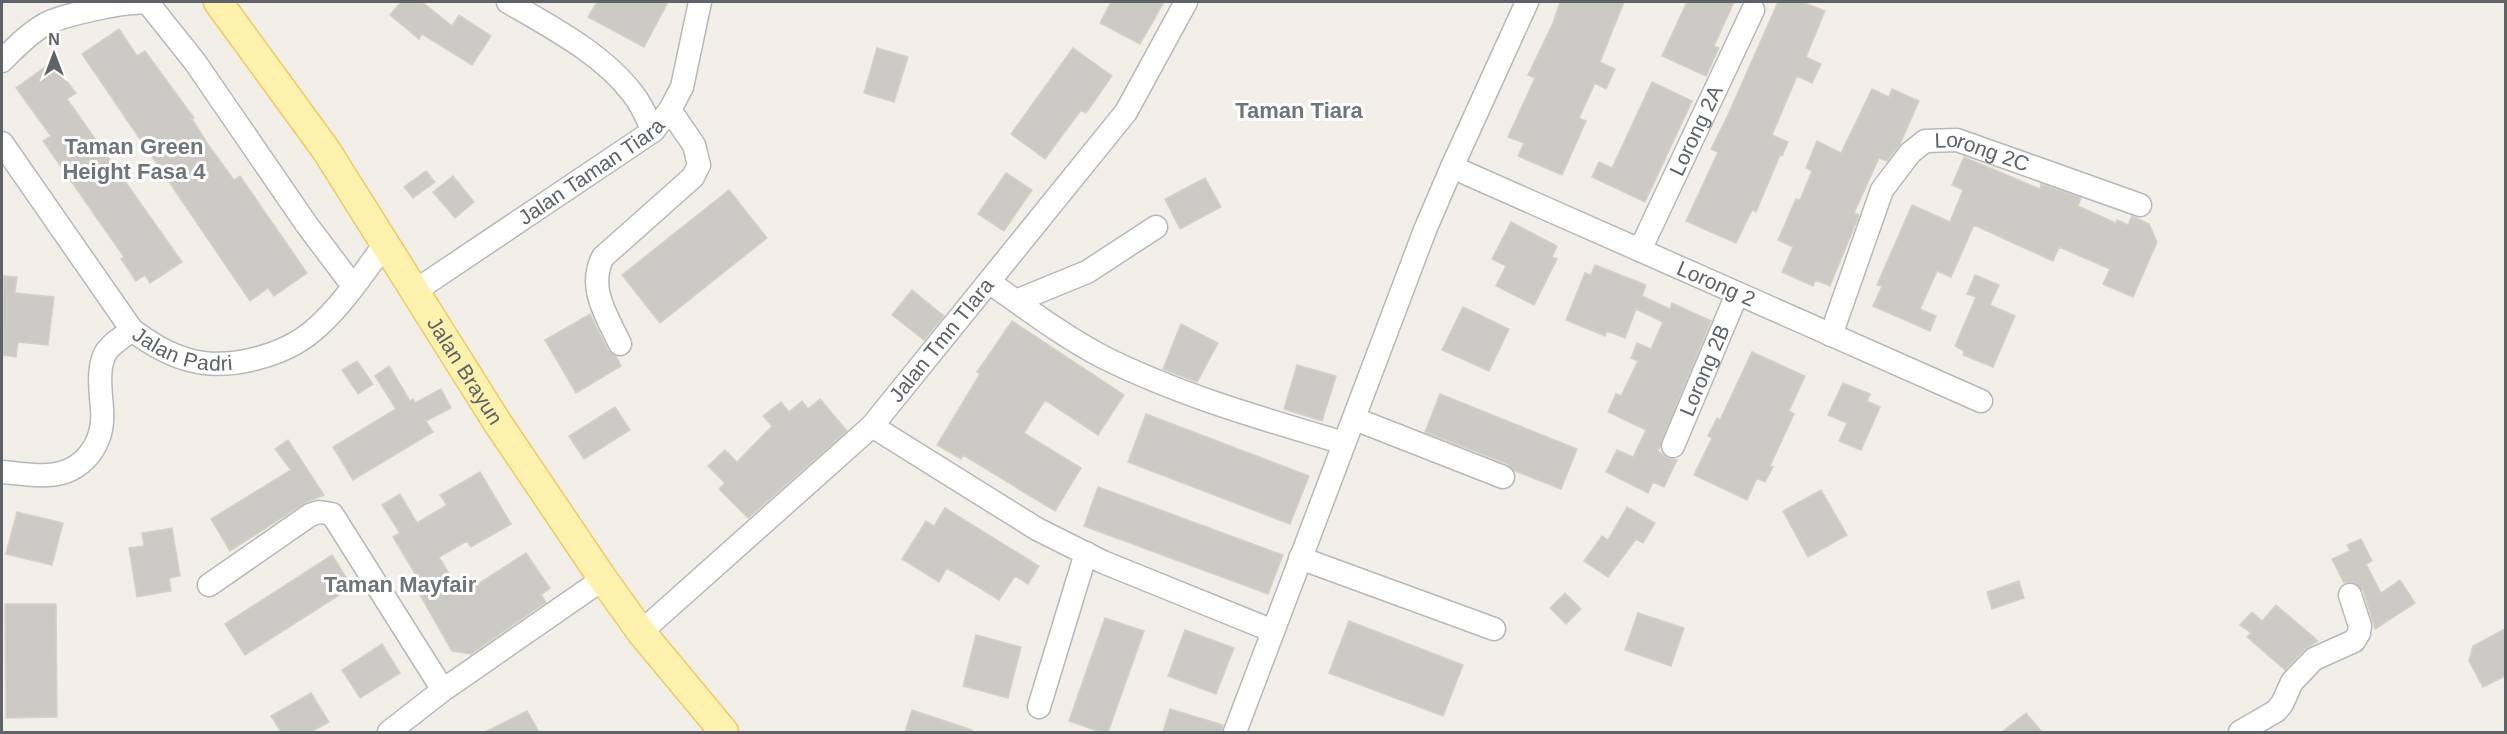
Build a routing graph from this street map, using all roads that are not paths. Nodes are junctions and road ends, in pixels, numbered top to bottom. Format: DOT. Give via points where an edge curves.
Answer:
graph roads {
  1 [pos="218,2"];
  2 [pos="508,2"];
  3 [pos="700,2"];
  4 [pos="1186,2"];
  5 [pos="1527,2"];
  6 [pos="1753,10"];
  7 [pos="2,61"];
  8 [pos="670,110"];
  9 [pos="653,131"];
  10 [pos="2,143"];
  11 [pos="1452,167"];
  12 [pos="2140,205"];
  13 [pos="1156,227"];
  14 [pos="384,245"];
  15 [pos="1640,250"];
  16 [pos="988,282"];
  17 [pos="353,286"];
  18 [pos="415,291"];
  19 [pos="1737,294"];
  20 [pos="1016,301"];
  21 [pos="132,330"];
  22 [pos="1831,335"];
  23 [pos="620,344"];
  24 [pos="1981,401"];
  25 [pos="1355,419"];
  26 [pos="872,426"];
  27 [pos="1344,443"];
  28 [pos="1673,446"];
  29 [pos="2,472"];
  30 [pos="1503,477"];
  31 [pos="1086,554"];
  32 [pos="1300,558"];
  33 [pos="603,579"];
  34 [pos="209,585"];
  35 [pos="2350,595"];
  36 [pos="1494,629"];
  37 [pos="1273,631"];
  38 [pos="641,632"];
  39 [pos="443,690"];
  40 [pos="1039,707"];
  41 [pos="389,732"];
  42 [pos="724,732"];
  43 [pos="1235,732"];
  44 [pos="2240,732"];
  1 -- 14 [label="main road, Jalan Brayun" via="327,150"];
  2 -- 9 [label="street" via="560,33 622,81 640,104"];
  3 -- 8 [label="street, Jalan Taman Tiara" via="682,87"];
  4 -- 16 [label="street, Jalan Tmn TIara" via="1126,112"];
  5 -- 11 [label="street"];
  6 -- 15 [label="street, Lorong 2A"];
  7 -- 17 [label="street" via="29,36 58,19 129,3 148,3 195,62"];
  8 -- 9 [label="street, Jalan Taman Tiara"];
  8 -- 23 [label="street" via="694,145 699,165 693,177 603,257 599,265 598,298"];
  9 -- 18 [label="street, Jalan Taman Tiara"];
  10 -- 21 [label="street"];
  11 -- 15 [label="street, Lorong 2"];
  11 -- 25 [label="street"];
  12 -- 22 [label="street, Lorong 2C" via="1956,140 1925,141 1910,153 1882,190"];
  13 -- 20 [label="street" via="1087,272"];
  14 -- 17 [label="street, Jalan Padri"];
  14 -- 18 [label="main road, Jalan Brayun"];
  15 -- 19 [label="street, Lorong 2"];
  16 -- 20 [label="street"];
  16 -- 26 [label="street, Jalan Tmn TIara"];
  17 -- 21 [label="street, Jalan Padri" via="316,329 281,352 262,357 219,364 191,361 156,347"];
  18 -- 33 [label="main road, Jalan Brayun"];
  19 -- 22 [label="street, Lorong 2"];
  19 -- 28 [label="street, Lorong 2B"];
  20 -- 27 [label="street" via="1102,357 1153,380"];
  21 -- 29 [label="street, Jalan Padri" via="106,351 100,374 103,430 82,462 70,470 49,475"];
  22 -- 24 [label="street, Lorong 2"];
  25 -- 27 [label="street"];
  25 -- 30 [label="street"];
  26 -- 31 [label="street" via="1037,530"];
  26 -- 38 [label="street, Jalan Tmn TIara"];
  27 -- 32 [label="street"];
  31 -- 37 [label="street"];
  31 -- 40 [label="street"];
  32 -- 36 [label="street"];
  32 -- 37 [label="street"];
  33 -- 38 [label="main road, Jalan Brayun"];
  33 -- 39 [label="street"];
  34 -- 39 [label="street" via="310,516 319,512 332,514"];
  35 -- 44 [label="street" via="2360,626 2354,641 2314,659 2292,682 2276,711"];
  37 -- 43 [label="street"];
  38 -- 42 [label="main road, Jalan Brayun"];
  39 -- 41 [label="street"];
}
